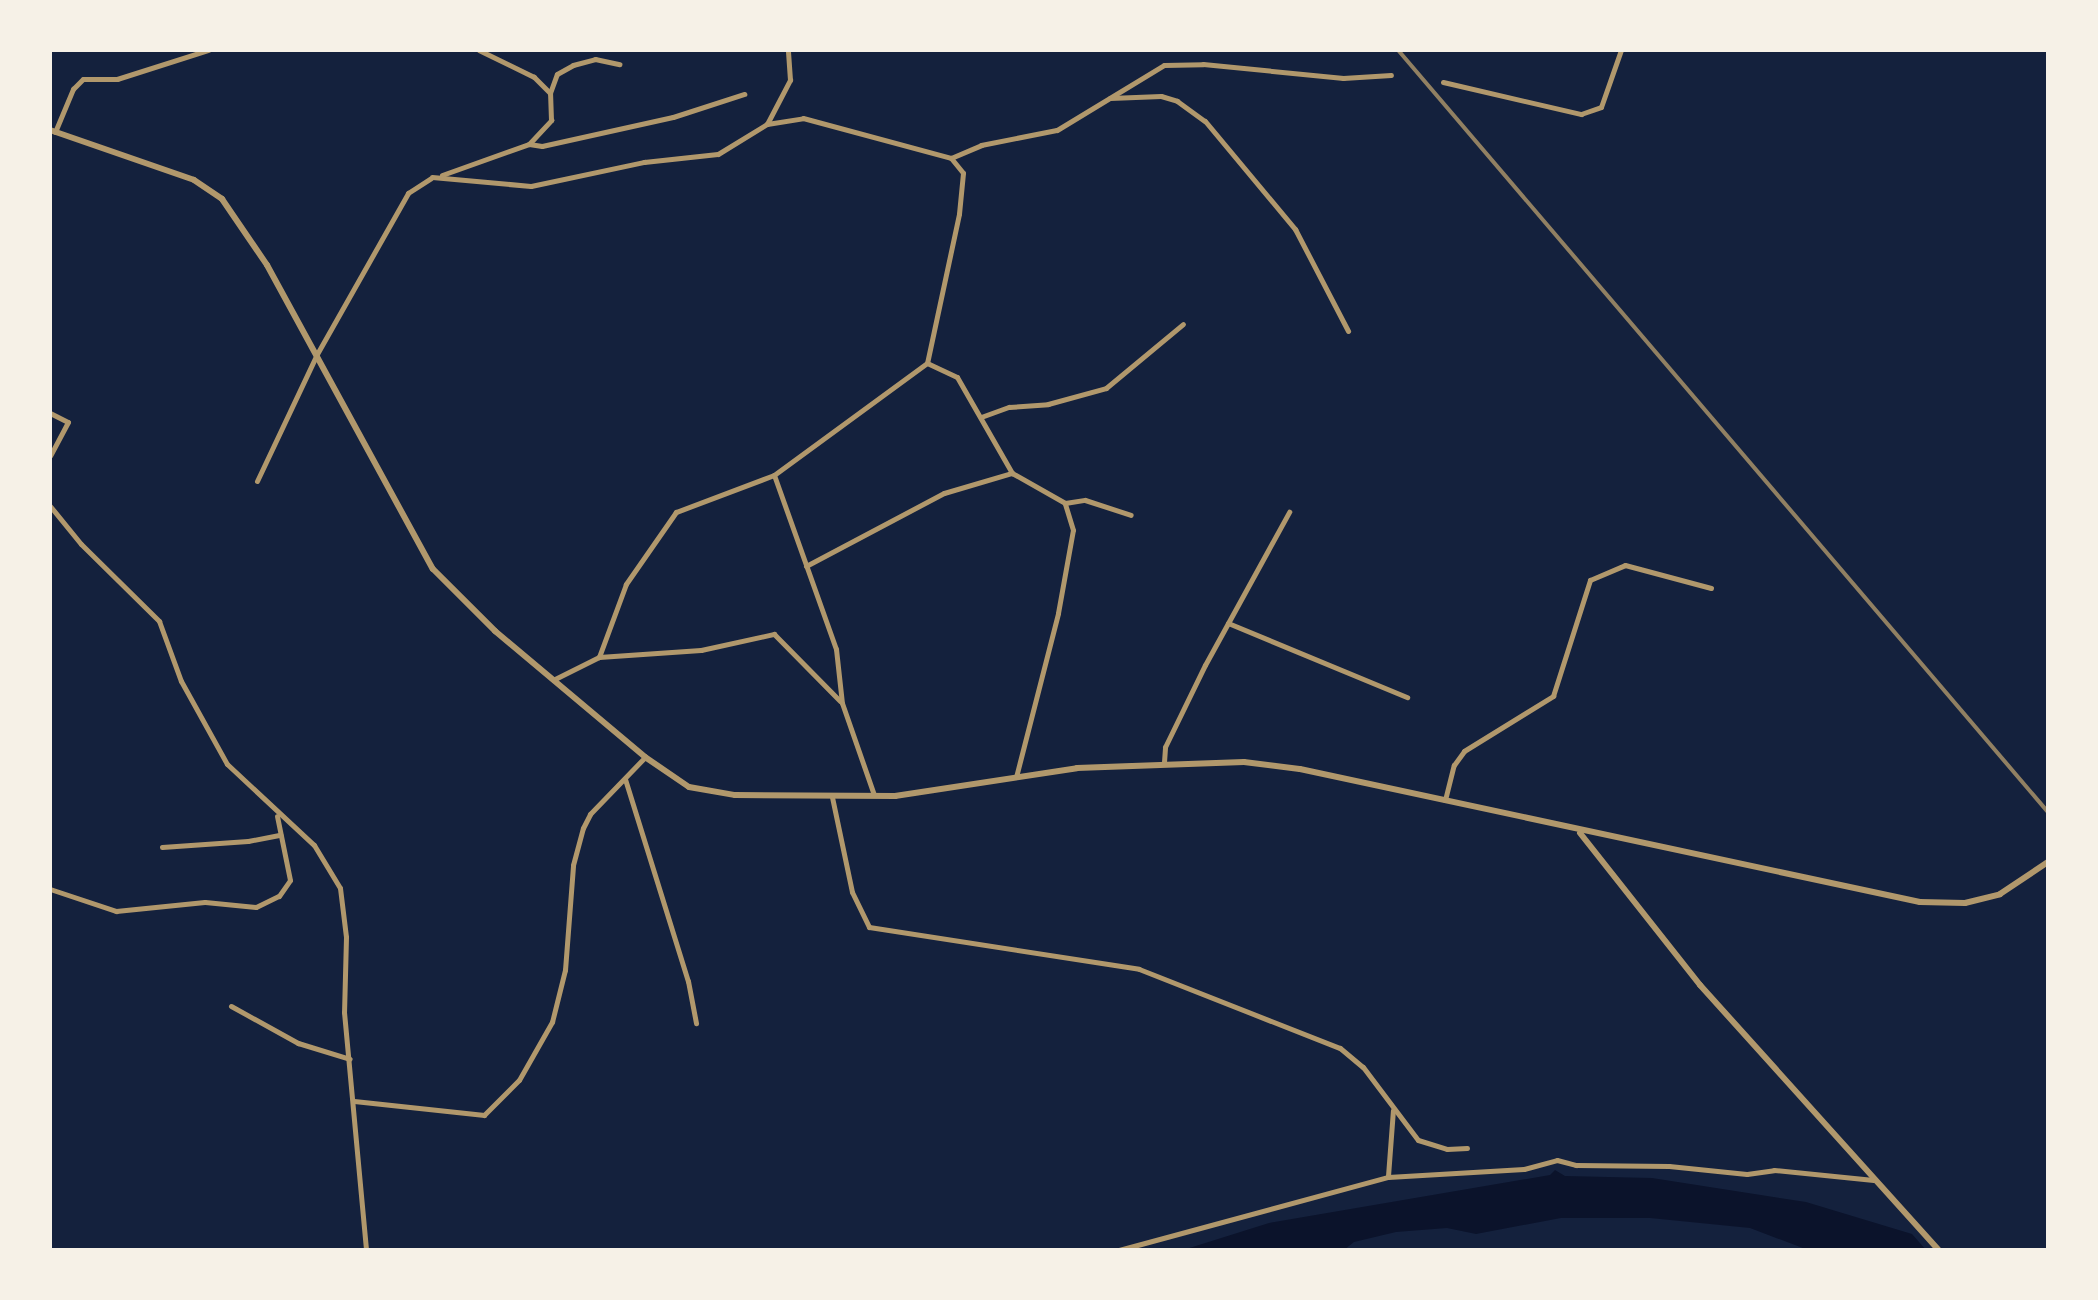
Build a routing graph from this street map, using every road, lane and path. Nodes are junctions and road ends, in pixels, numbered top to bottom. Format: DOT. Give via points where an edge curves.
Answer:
graph roads {
  1 [pos="208,50"];
  2 [pos="479,50"];
  3 [pos="790,50"];
  4 [pos="1621,50"];
  5 [pos="619,64"];
  6 [pos="1391,75"];
  7 [pos="1443,82"];
  8 [pos="550,93"];
  9 [pos="744,94"];
  10 [pos="1107,98"];
  11 [pos="767,124"];
  12 [pos="53,131"];
  13 [pos="530,144"];
  14 [pos="951,158"];
  15 [pos="432,178"];
  16 [pos="1183,324"];
  17 [pos="1348,330"];
  18 [pos="318,354"];
  19 [pos="928,363"];
  20 [pos="50,413"];
  21 [pos="981,417"];
  22 [pos="50,456"];
  23 [pos="1012,473"];
  24 [pos="774,474"];
  25 [pos="257,481"];
  26 [pos="1065,503"];
  27 [pos="50,506"];
  28 [pos="1288,512"];
  29 [pos="1132,516"];
  30 [pos="806,566"];
  31 [pos="1711,588"];
  32 [pos="1228,623"];
  33 [pos="600,657"];
  34 [pos="553,680"];
  35 [pos="1407,697"];
  36 [pos="842,703"];
  37 [pos="645,758"];
  38 [pos="1164,762"];
  39 [pos="1016,777"];
  40 [pos="624,778"];
  41 [pos="874,796"];
  42 [pos="832,798"];
  43 [pos="1445,800"];
  44 [pos="276,813"];
  45 [pos="1579,832"];
  46 [pos="280,834"];
  47 [pos="162,846"];
  48 [pos="2048,862"];
  49 [pos="50,889"];
  50 [pos="231,1006"];
  51 [pos="696,1023"];
  52 [pos="350,1059"];
  53 [pos="354,1100"];
  54 [pos="1393,1110"];
  55 [pos="1468,1148"];
  56 [pos="1388,1177"];
  57 [pos="1876,1180"];
  58 [pos="366,1250"];
  59 [pos="1120,1250"];
  60 [pos="1939,1250"];
  1 -- 12 [label="street" via="117,79 83,80"];
  2 -- 8 [label="street" via="512,63"];
  3 -- 11 [label="street" via="790,80"];
  4 -- 7 [label="street" via="1601,107 1581,114"];
  5 -- 8 [label="street" via="573,64 557,74"];
  6 -- 10 [label="street" via="1343,78 1182,63 1154,68"];
  8 -- 13 [label="street" via="550,120"];
  9 -- 13 [label="street" via="673,117"];
  10 -- 14 [label="street" via="1057,130 980,145"];
  10 -- 17 [label="street" via="1161,96 1205,122 1295,228"];
  11 -- 14 [label="street" via="828,121"];
  11 -- 15 [label="street" via="718,154 532,186"];
  12 -- 18 [label="street" via="210,188 247,229"];
  13 -- 15 [label="street"];
  14 -- 19 [label="street" via="963,184"];
  15 -- 18 [label="street" via="408,193"];
  16 -- 21 [label="street" via="1106,388"];
  18 -- 25 [label="street"];
  18 -- 34 [label="street" via="433,569"];
  19 -- 21 [label="street" via="957,377"];
  19 -- 24 [label="street"];
  20 -- 22 [label="street" via="68,422"];
  21 -- 23 [label="street"];
  23 -- 26 [label="street"];
  23 -- 30 [label="street" via="944,494"];
  24 -- 30 [label="street"];
  24 -- 33 [label="street" via="676,512 626,584"];
  26 -- 29 [label="street" via="1085,500"];
  26 -- 39 [label="street" via="1073,530"];
  27 -- 44 [label="street" via="159,622 181,681 221,754"];
  28 -- 32 [label="street"];
  30 -- 36 [label="street" via="836,648"];
  31 -- 43 [label="street" via="1626,565 1590,580 1553,696 1464,751"];
  32 -- 35 [label="street"];
  32 -- 38 [label="street" via="1165,747"];
  33 -- 34 [label="street"];
  33 -- 36 [label="street" via="702,650 774,634"];
  34 -- 37 [label="street"];
  36 -- 41 [label="street"];
  37 -- 40 [label="street"];
  37 -- 42 [label="street" via="673,780 709,792"];
  38 -- 39 [label="street"];
  38 -- 43 [label="street" via="1276,764"];
  39 -- 41 [label="street"];
  40 -- 51 [label="street"];
  40 -- 53 [label="street" via="583,828 552,1022 519,1080 484,1116"];
  41 -- 42 [label="street"];
  42 -- 54 [label="street" via="852,892 869,927 1139,969 1340,1048 1363,1067"];
  43 -- 45 [label="street"];
  44 -- 46 [label="street"];
  44 -- 52 [label="street" via="314,845 340,888"];
  45 -- 48 [label="street" via="1920,902 1965,903 2000,894"];
  45 -- 57 [label="street" via="1700,985"];
  46 -- 47 [label="street"];
  46 -- 49 [label="street" via="290,880 279,896 256,908 205,902 116,911"];
  50 -- 52 [label="street" via="298,1043"];
  52 -- 53 [label="street"];
  53 -- 58 [label="street"];
  54 -- 55 [label="street" via="1426,1145"];
  54 -- 56 [label="street"];
  56 -- 57 [label="street" via="1524,1169 1557,1160"];
  56 -- 59 [label="street"];
  57 -- 60 [label="street"];
}
